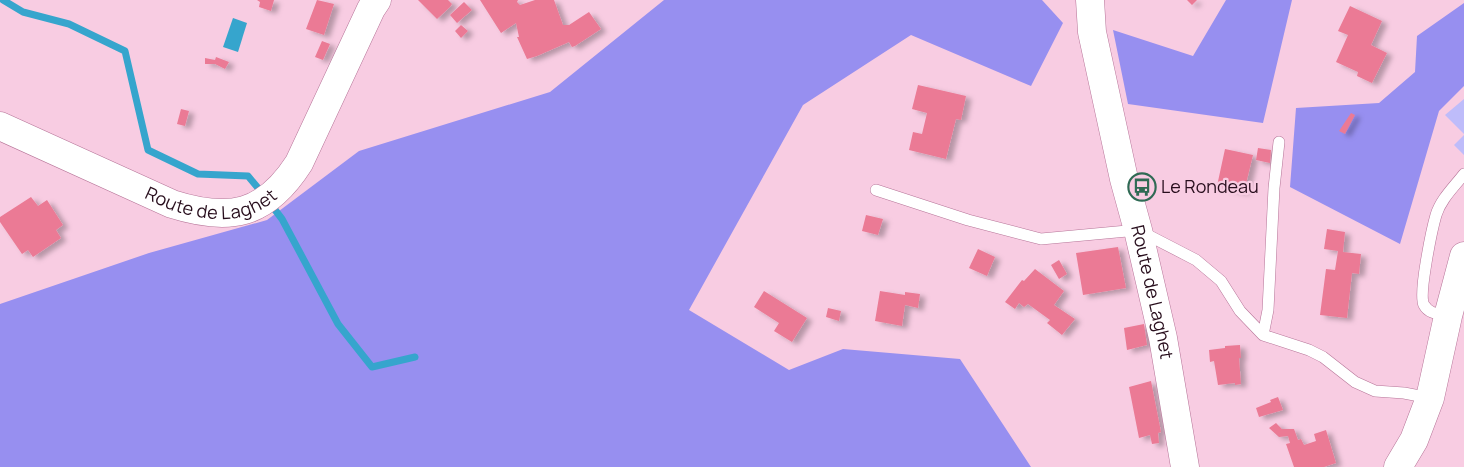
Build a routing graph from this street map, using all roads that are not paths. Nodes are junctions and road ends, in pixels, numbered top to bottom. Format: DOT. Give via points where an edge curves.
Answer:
graph roads {
  1 [pos="377,0"];
  2 [pos="1090,0"];
  3 [pos="0,126"];
  4 [pos="1279,142"];
  5 [pos="1464,174"];
  6 [pos="876,190"];
  7 [pos="1138,230"];
  8 [pos="1464,256"];
  9 [pos="1448,316"];
  10 [pos="1263,335"];
  11 [pos="1430,398"];
  12 [pos="1185,467"];
  13 [pos="1398,467"];
  1 -- 3 [label="main road, Route de Laghet" via="299,164 288,180 268,198 245,211 229,214 172,204"];
  2 -- 7 [label="main road, Route de Laghet" via="1092,32"];
  4 -- 10 [label="lane" via="1268,310"];
  5 -- 9 [label="lane" via="1436,215 1422,286 1423,304 1430,312"];
  6 -- 7 [label="lane" via="968,220 1041,239"];
  7 -- 10 [label="lane" via="1196,260 1221,281 1240,312"];
  7 -- 12 [label="main road, Route de Laghet" via="1163,338"];
  8 -- 9 [label="main road"];
  9 -- 11 [label="main road"];
  10 -- 11 [label="lane" via="1323,357 1355,382 1375,391"];
  11 -- 13 [label="main road" via="1414,440"];
}
